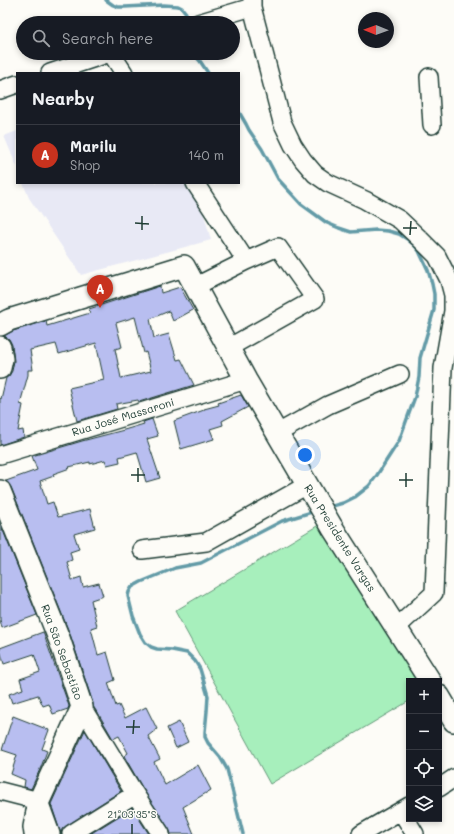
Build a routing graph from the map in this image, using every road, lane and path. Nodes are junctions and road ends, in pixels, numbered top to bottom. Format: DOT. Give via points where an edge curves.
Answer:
graph roads {
  1 [pos="252,4"];
  2 [pos="219,16"];
  3 [pos="89,60"];
  4 [pos="115,60"];
  5 [pos="53,72"];
  6 [pos="123,72"];
  7 [pos="429,77"];
  8 [pos="16,84"];
  9 [pos="0,90"];
  10 [pos="432,125"];
  11 [pos="196,184"];
  12 [pos="246,261"];
  13 [pos="194,287"];
  14 [pos="0,325"];
  15 [pos="0,347"];
  16 [pos="228,348"];
  17 [pos="449,361"];
  18 [pos="0,368"];
  19 [pos="400,374"];
  20 [pos="246,380"];
  21 [pos="276,434"];
  22 [pos="0,455"];
  23 [pos="307,485"];
  24 [pos="0,491"];
  25 [pos="142,550"];
  26 [pos="396,628"];
  27 [pos="428,678"];
  28 [pos="442,701"];
  29 [pos="82,707"];
  30 [pos="454,721"];
  31 [pos="454,778"];
  32 [pos="442,786"];
  33 [pos="0,791"];
  34 [pos="135,794"];
  35 [pos="39,801"];
  36 [pos="405,809"];
  37 [pos="34,834"];
  38 [pos="51,834"];
  39 [pos="71,834"];
  40 [pos="161,834"];
  41 [pos="361,834"];
  42 [pos="415,834"];
  1 -- 2 [label="street"];
  1 -- 17 [label="street" via="282,122 303,160 315,174 328,183 400,220 436,256 449,280 453,295"];
  3 -- 5 [label="street"];
  4 -- 6 [label="street"];
  7 -- 10 [label="street"];
  8 -- 9 [label="street"];
  11 -- 12 [label="street"];
  12 -- 13 [label="street"];
  12 -- 16 [label="street" via="278,247 315,299"];
  13 -- 14 [label="main road, Rua Presidente Vargas" via="184,266 9,320"];
  13 -- 16 [label="main road, Rua Presidente Vargas"];
  15 -- 18 [label="main road"];
  16 -- 20 [label="main road, Rua Presidente Vargas"];
  17 -- 26 [label="street" via="443,368 434,593"];
  19 -- 21 [label="street" via="328,405"];
  20 -- 21 [label="main road, Rua Presidente Vargas"];
  20 -- 22 [label="street, Rua José Massaroni"];
  21 -- 23 [label="main road, Rua Presidente Vargas"];
  23 -- 25 [label="street" via="206,542"];
  23 -- 26 [label="main road, Rua Presidente Vargas"];
  24 -- 29 [label="main road, Rua São Sebastião" via="60,641"];
  26 -- 27 [label="main road, Rua Presidente Vargas"];
  28 -- 30 [label="main road"];
  29 -- 34 [label="street"];
  29 -- 35 [label="main road, Rua São Sebastião"];
  31 -- 32 [label="street"];
  33 -- 35 [label="street"];
  34 -- 39 [label="street"];
  34 -- 40 [label="street"];
  35 -- 37 [label="main road, Rua São Sebastião"];
  35 -- 38 [label="street"];
  36 -- 41 [label="street"];
  36 -- 42 [label="street"];
}
